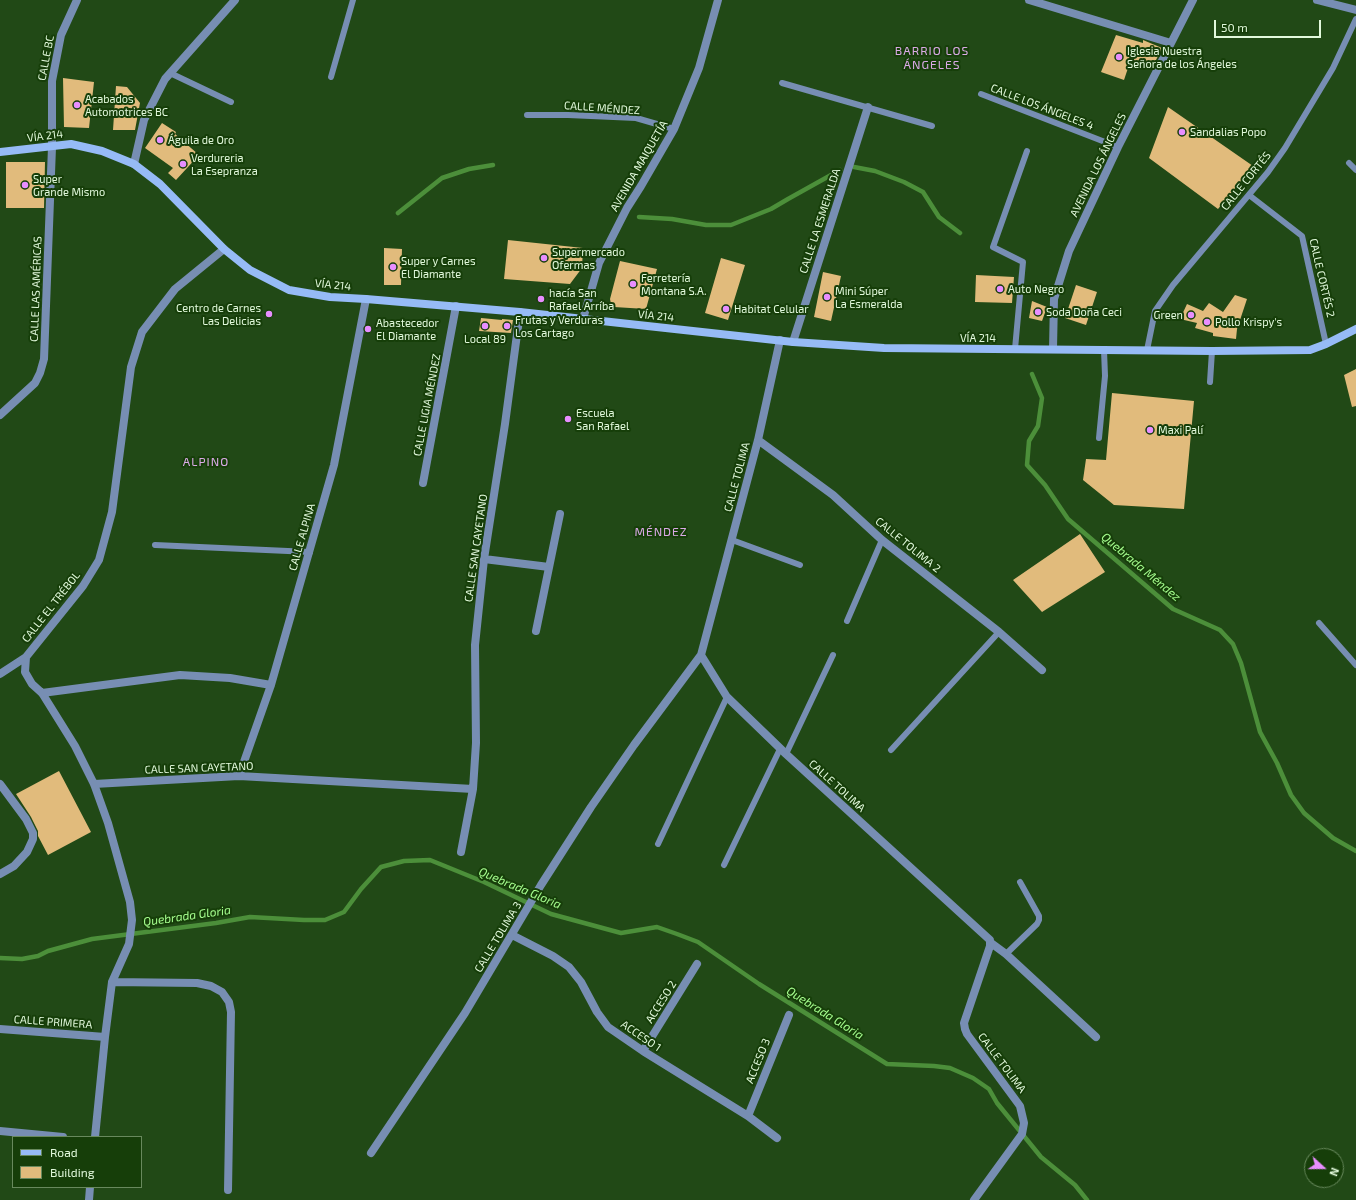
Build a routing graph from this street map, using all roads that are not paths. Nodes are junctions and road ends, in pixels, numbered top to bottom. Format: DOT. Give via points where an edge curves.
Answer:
graph roads {
  1 [pos="77,0"];
  2 [pos="235,0"];
  3 [pos="353,0"];
  4 [pos="718,0"];
  5 [pos="1029,0"];
  6 [pos="1193,0"];
  7 [pos="1317,0"];
  8 [pos="1356,10"];
  9 [pos="1356,19"];
  10 [pos="1171,43"];
  11 [pos="170,73"];
  12 [pos="331,77"];
  13 [pos="782,83"];
  14 [pos="981,94"];
  15 [pos="231,102"];
  16 [pos="868,107"];
  17 [pos="527,115"];
  18 [pos="932,126"];
  19 [pos="674,130"];
  20 [pos="52,147"];
  21 [pos="1118,147"];
  22 [pos="1027,151"];
  23 [pos="0,152"];
  24 [pos="1349,163"];
  25 [pos="134,164"];
  26 [pos="1356,170"];
  27 [pos="1249,194"];
  28 [pos="224,249"];
  29 [pos="366,299"];
  30 [pos="456,306"];
  31 [pos="520,312"];
  32 [pos="583,319"];
  33 [pos="1356,330"];
  34 [pos="780,340"];
  35 [pos="793,342"];
  36 [pos="1326,344"];
  37 [pos="1053,349"];
  38 [pos="1015,350"];
  39 [pos="1104,350"];
  40 [pos="1147,350"];
  41 [pos="1212,351"];
  42 [pos="1210,382"];
  43 [pos="0,415"];
  44 [pos="1099,438"];
  45 [pos="758,440"];
  46 [pos="423,484"];
  47 [pos="560,514"];
  48 [pos="732,540"];
  49 [pos="882,540"];
  50 [pos="155,545"];
  51 [pos="310,552"];
  52 [pos="484,559"];
  53 [pos="800,565"];
  54 [pos="549,567"];
  55 [pos="847,621"];
  56 [pos="1319,623"];
  57 [pos="536,631"];
  58 [pos="999,632"];
  59 [pos="701,655"];
  60 [pos="833,655"];
  61 [pos="26,657"];
  62 [pos="1356,665"];
  63 [pos="1042,670"];
  64 [pos="0,674"];
  65 [pos="271,685"];
  66 [pos="42,693"];
  67 [pos="727,697"];
  68 [pos="891,750"];
  69 [pos="783,752"];
  70 [pos="239,776"];
  71 [pos="0,784"];
  72 [pos="94,784"];
  73 [pos="473,789"];
  74 [pos="658,844"];
  75 [pos="461,852"];
  76 [pos="724,865"];
  77 [pos="0,874"];
  78 [pos="1020,882"];
  79 [pos="512,935"];
  80 [pos="991,943"];
  81 [pos="1006,954"];
  82 [pos="697,964"];
  83 [pos="112,982"];
  84 [pos="789,1015"];
  85 [pos="0,1029"];
  86 [pos="105,1037"];
  87 [pos="1096,1037"];
  88 [pos="643,1051"];
  89 [pos="748,1116"];
  90 [pos="0,1131"];
  91 [pos="52,1136"];
  92 [pos="95,1136"];
  93 [pos="777,1138"];
  94 [pos="371,1153"];
  95 [pos="90,1188"];
  96 [pos="228,1190"];
  97 [pos="89,1200"];
  98 [pos="974,1200"];
  1 -- 20 [label="street, CALLE BC" via="61,35 52,81"];
  2 -- 11 [label="street"];
  3 -- 12 [label="lane"];
  4 -- 19 [label="street, AVENIDA MAIQUETÍA" via="699,68"];
  5 -- 10 [label="street"];
  6 -- 10 [label="street, AVENIDA LOS ÁNGELES"];
  7 -- 8 [label="street"];
  9 -- 27 [label="lane, CALLE CORTÉS" via="1333,68 1285,148"];
  10 -- 21 [label="street, AVENIDA LOS ÁNGELES"];
  11 -- 15 [label="lane"];
  11 -- 25 [label="street" via="144,120"];
  13 -- 16 [label="lane"];
  14 -- 21 [label="lane, CALLE LOS ÁNGELES 4"];
  16 -- 18 [label="lane"];
  16 -- 35 [label="street, CALLE LA ESMERALDA"];
  17 -- 19 [label="lane, CALLE MÉNDEZ" via="636,118"];
  19 -- 32 [label="street, AVENIDA MAIQUETÍA" via="627,208 599,262"];
  20 -- 23 [label="main road, VÍA 214"];
  20 -- 25 [label="main road, VÍA 214" via="71,144 102,151"];
  20 -- 43 [label="street, CALLE LAS AMÉRICAS" via="44,359 35,383"];
  21 -- 37 [label="street, AVENIDA LOS ÁNGELES" via="1069,251 1054,299"];
  22 -- 38 [label="lane" via="993,248 1023,262"];
  24 -- 26 [label="lane"];
  25 -- 28 [label="main road, VÍA 214" via="160,184"];
  27 -- 36 [label="lane, CALLE CORTÉS 2" via="1302,236"];
  27 -- 40 [label="lane, CALLE CORTÉS" via="1173,285 1155,311"];
  28 -- 29 [label="main road, VÍA 214" via="250,270 290,290 330,297"];
  28 -- 61 [label="street, CALLE EL TRÉBOL" via="176,288 142,332 131,367 112,512 99,560 83,586"];
  29 -- 30 [label="main road, VÍA 214"];
  29 -- 51 [label="street, CALLE ALPINA" via="334,465"];
  30 -- 31 [label="main road, VÍA 214"];
  30 -- 46 [label="street, CALLE LIGIA MÉNDEZ"];
  31 -- 32 [label="main road, VÍA 214"];
  31 -- 52 [label="street, CALLE SAN CAYETANO"];
  32 -- 34 [label="main road, VÍA 214"];
  33 -- 36 [label="main road, VÍA 214"];
  34 -- 35 [label="main road, VÍA 214"];
  34 -- 45 [label="street, CALLE TOLIMA"];
  35 -- 38 [label="main road, VÍA 214" via="884,348"];
  36 -- 41 [label="main road, VÍA 214" via="1310,350"];
  37 -- 38 [label="main road, VÍA 214"];
  37 -- 39 [label="main road, VÍA 214"];
  39 -- 40 [label="main road, VÍA 214"];
  39 -- 44 [label="lane" via="1105,376"];
  40 -- 41 [label="main road, VÍA 214"];
  41 -- 42 [label="lane"];
  45 -- 48 [label="street, CALLE TOLIMA"];
  45 -- 49 [label="street, CALLE TOLIMA 2" via="833,495"];
  47 -- 54 [label="street"];
  48 -- 53 [label="lane"];
  48 -- 59 [label="street, CALLE TOLIMA"];
  49 -- 55 [label="lane"];
  49 -- 58 [label="street, CALLE TOLIMA 2"];
  50 -- 51 [label="lane"];
  51 -- 65 [label="street, CALLE ALPINA"];
  52 -- 54 [label="street"];
  52 -- 73 [label="street, CALLE SAN CAYETANO" via="475,645 476,743"];
  54 -- 57 [label="street"];
  56 -- 62 [label="lane"];
  58 -- 63 [label="street, CALLE TOLIMA 2"];
  58 -- 68 [label="lane"];
  59 -- 67 [label="street, CALLE TOLIMA"];
  59 -- 79 [label="street, CALLE TOLIMA 3" via="634,745 541,885"];
  60 -- 69 [label="lane"];
  61 -- 64 [label="street"];
  61 -- 66 [label="street, CALLE EL TRÉBOL" via="25,672 32,684"];
  65 -- 66 [label="street" via="230,678 180,676"];
  65 -- 70 [label="street, CALLE ALPINA"];
  66 -- 72 [label="street, CALLE EL TRÉBOL" via="75,746"];
  67 -- 69 [label="street, CALLE TOLIMA"];
  67 -- 74 [label="lane"];
  69 -- 76 [label="lane"];
  69 -- 80 [label="street, CALLE TOLIMA"];
  70 -- 72 [label="street, CALLE SAN CAYETANO"];
  70 -- 73 [label="street, CALLE SAN CAYETANO"];
  71 -- 77 [label="street" via="26,819 33,833 27,852 14,866"];
  72 -- 83 [label="street, CALLE EL TRÉBOL" via="108,823 130,902 132,920 129,944"];
  73 -- 75 [label="street, CALLE SAN CAYETANO"];
  78 -- 81 [label="lane" via="1039,920"];
  79 -- 88 [label="street, ACCESO 1" via="569,967 608,1027"];
  79 -- 94 [label="street, CALLE TOLIMA 3" via="465,1013"];
  80 -- 81 [label="street"];
  80 -- 98 [label="street, CALLE TOLIMA" via="964,1023 965,1029 1020,1106 1024,1123 1022,1134"];
  81 -- 87 [label="street"];
  82 -- 88 [label="street, ACCESO 2"];
  83 -- 86 [label="street, CALLE EL TRÉBOL"];
  83 -- 96 [label="street" via="197,983 222,992 229,1002 232,1012"];
  84 -- 89 [label="street, ACCESO 3"];
  85 -- 86 [label="street, CALLE PRIMERA"];
  86 -- 92 [label="street, CALLE EL TRÉBOL"];
  88 -- 89 [label="street, ACCESO 1"];
  89 -- 93 [label="street, ACCESO 1"];
  90 -- 91 [label="street"];
  95 -- 97 [label="street"];
}
